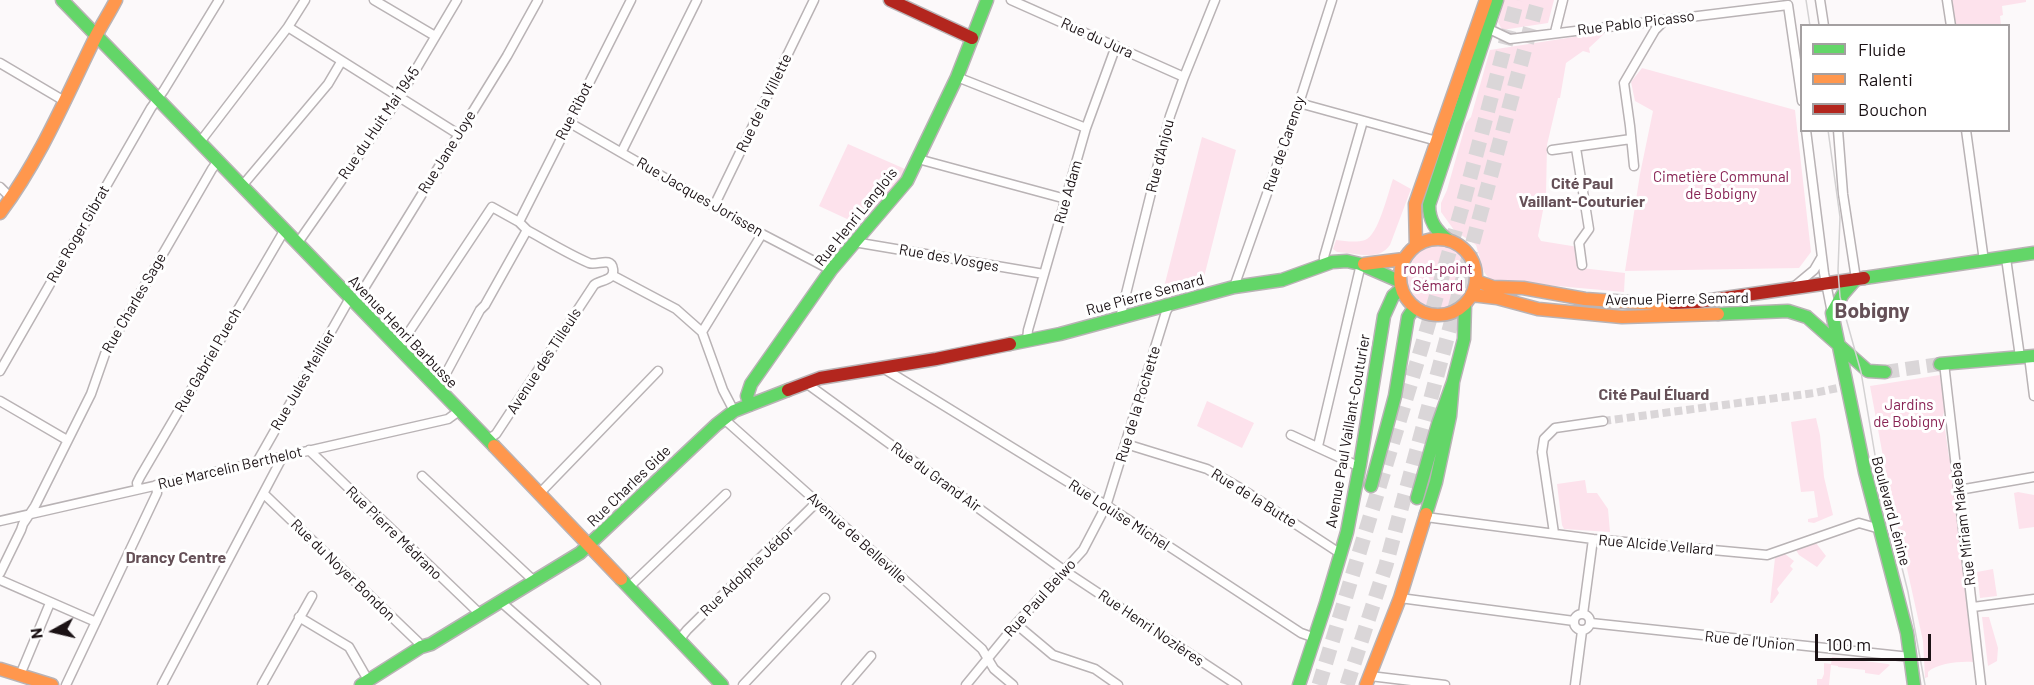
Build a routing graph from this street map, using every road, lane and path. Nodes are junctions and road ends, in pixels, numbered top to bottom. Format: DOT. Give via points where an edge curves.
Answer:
graph roads {
  1 [pos="62,0"];
  2 [pos="116,0"];
  3 [pos="219,0"];
  4 [pos="305,0"];
  5 [pos="374,0"];
  6 [pos="457,0"];
  7 [pos="538,0"];
  8 [pos="631,0"];
  9 [pos="697,0"];
  10 [pos="814,0"];
  11 [pos="890,0"];
  12 [pos="987,0"];
  13 [pos="1011,0"];
  14 [pos="1215,0"];
  15 [pos="1332,0"];
  16 [pos="1487,0"];
  17 [pos="1497,0"];
  18 [pos="1563,0"];
  19 [pos="1820,0"];
  20 [pos="1947,0"];
  21 [pos="1664,21"];
  22 [pos="1824,24"];
  23 [pos="1951,24"];
  24 [pos="288,27"];
  25 [pos="1487,29"];
  26 [pos="1555,33"];
  27 [pos="96,35"];
  28 [pos="435,36"];
  29 [pos="972,38"];
  30 [pos="1116,46"];
  31 [pos="341,62"];
  32 [pos="0,63"];
  33 [pos="957,77"];
  34 [pos="1184,77"];
  35 [pos="1800,87"];
  36 [pos="399,98"];
  37 [pos="158,99"];
  38 [pos="66,102"];
  39 [pos="1299,103"];
  40 [pos="1363,122"];
  41 [pos="570,123"];
  42 [pos="1086,128"];
  43 [pos="1806,132"];
  44 [pos="1838,132"];
  45 [pos="1966,132"];
  46 [pos="458,134"];
  47 [pos="1631,139"];
  48 [pos="1437,141"];
  49 [pos="200,142"];
  50 [pos="1576,148"];
  51 [pos="1552,150"];
  52 [pos="622,151"];
  53 [pos="918,159"];
  54 [pos="218,161"];
  55 [pos="1634,166"];
  56 [pos="242,186"];
  57 [pos="0,187"];
  58 [pos="11,198"];
  59 [pos="1066,199"];
  60 [pos="714,206"];
  61 [pos="0,213"];
  62 [pos="519,222"];
  63 [pos="526,230"];
  64 [pos="284,231"];
  65 [pos="762,234"];
  66 [pos="1448,240"];
  67 [pos="854,242"];
  68 [pos="297,244"];
  69 [pos="1416,246"];
  70 [pos="2034,254"];
  71 [pos="1822,255"];
  72 [pos="2006,258"];
  73 [pos="1404,259"];
  74 [pos="1984,261"];
  75 [pos="1324,264"];
  76 [pos="1361,264"];
  77 [pos="1582,265"];
  78 [pos="831,270"];
  79 [pos="1044,274"];
  80 [pos="612,275"];
  81 [pos="1856,279"];
  82 [pos="1476,281"];
  83 [pos="1826,284"];
  84 [pos="1400,285"];
  85 [pos="1234,286"];
  86 [pos="1789,289"];
  87 [pos="352,300"];
  88 [pos="1469,300"];
  89 [pos="1171,303"];
  90 [pos="1414,308"];
  91 [pos="1832,313"];
  92 [pos="1120,318"];
  93 [pos="702,332"];
  94 [pos="1027,340"];
  95 [pos="1838,344"];
  96 [pos="399,347"];
  97 [pos="2028,356"];
  98 [pos="936,359"];
  99 [pos="1942,364"];
  100 [pos="882,367"];
  101 [pos="0,371"];
  102 [pos="658,371"];
  103 [pos="1868,371"];
  104 [pos="1885,372"];
  105 [pos="1453,382"];
  106 [pos="806,383"];
  107 [pos="1846,384"];
  108 [pos="436,388"];
  109 [pos="726,396"];
  110 [pos="2034,396"];
  111 [pos="0,401"];
  112 [pos="749,401"];
  113 [pos="459,411"];
  114 [pos="729,415"];
  115 [pos="1603,421"];
  116 [pos="1291,435"];
  117 [pos="67,440"];
  118 [pos="487,440"];
  119 [pos="1126,444"];
  120 [pos="1318,446"];
  121 [pos="309,450"];
  122 [pos="283,456"];
  123 [pos="257,462"];
  124 [pos="1360,467"];
  125 [pos="422,476"];
  126 [pos="2034,477"];
  127 [pos="156,485"];
  128 [pos="1371,486"];
  129 [pos="138,489"];
  130 [pos="1959,490"];
  131 [pos="264,494"];
  132 [pos="539,494"];
  133 [pos="726,494"];
  134 [pos="1417,498"];
  135 [pos="817,502"];
  136 [pos="1106,506"];
  137 [pos="29,514"];
  138 [pos="1426,517"];
  139 [pos="0,521"];
  140 [pos="1880,529"];
  141 [pos="1554,532"];
  142 [pos="1593,539"];
  143 [pos="588,546"];
  144 [pos="1341,554"];
  145 [pos="1065,571"];
  146 [pos="0,573"];
  147 [pos="0,580"];
  148 [pos="534,581"];
  149 [pos="629,587"];
  150 [pos="312,596"];
  151 [pos="825,598"];
  152 [pos="1400,598"];
  153 [pos="2034,599"];
  154 [pos="501,602"];
  155 [pos="50,603"];
  156 [pos="1973,607"];
  157 [pos="480,614"];
  158 [pos="1583,614"];
  159 [pos="299,617"];
  160 [pos="1574,621"];
  161 [pos="96,622"];
  162 [pos="1591,623"];
  163 [pos="1016,624"];
  164 [pos="1582,631"];
  165 [pos="1315,638"];
  166 [pos="679,640"];
  167 [pos="421,647"];
  168 [pos="871,656"];
  169 [pos="1910,657"];
  170 [pos="988,659"];
  171 [pos="0,669"];
  172 [pos="20,675"];
  173 [pos="1368,680"];
  174 [pos="365,683"];
  175 [pos="52,685"];
  176 [pos="66,685"];
  177 [pos="162,685"];
  178 [pos="262,685"];
  179 [pos="596,685"];
  180 [pos="721,685"];
  181 [pos="743,685"];
  182 [pos="846,685"];
  183 [pos="966,685"];
  184 [pos="1013,685"];
  185 [pos="1118,685"];
  186 [pos="1237,685"];
  187 [pos="1299,685"];
  188 [pos="1445,685"];
  189 [pos="1575,685"];
  190 [pos="1914,685"];
  191 [pos="1981,685"];
  1 -- 27 [label="main road, Avenue Henri Barbusse"];
  2 -- 27 [label="main road"];
  3 -- 37 [label="street, Rue Roger Gibrat"];
  4 -- 24 [label="street"];
  5 -- 28 [label="street"];
  6 -- 28 [label="street, Rue du Huit Mai 1945"];
  7 -- 46 [label="street, Rue Jane Joye"];
  8 -- 41 [label="street, Rue Ribot"];
  9 -- 52 [label="street"];
  10 -- 60 [label="street, Rue de la Villette"];
  11 -- 29 [label="main road"];
  12 -- 29 [label="main road, Rue Henri Langlois"];
  13 -- 30 [label="street, Rue du Jura"];
  14 -- 34 [label="street, Rue d'Anjou"];
  15 -- 39 [label="street, Rue de Carency"];
  16 -- 25 [label="street" via="1483,25"];
  16 -- 48 [label="main road"];
  17 -- 25 [label="main road"];
  18 -- 26 [label="street"];
  19 -- 22 [label="street"];
  20 -- 23 [label="street"];
  21 -- 26 [label="street, Rue Pablo Picasso"];
  21 -- 35 [label="street, Rue Pablo Picasso" via="1788,5"];
  21 -- 47 [label="street" via="1624,82"];
  24 -- 31 [label="street"];
  24 -- 49 [label="street"];
  25 -- 26 [label="street, Rue Pablo Picasso" via="1510,39"];
  25 -- 66 [label="main road" via="1429,205 1431,223"];
  27 -- 37 [label="main road, Avenue Henri Barbusse"];
  27 -- 38 [label="main road"];
  28 -- 36 [label="street, Rue du Huit Mai 1945"];
  29 -- 33 [label="main road, Rue Henri Langlois"];
  30 -- 34 [label="street, Rue du Jura"];
  30 -- 42 [label="street, Rue Adam"];
  31 -- 36 [label="street"];
  31 -- 56 [label="street" via="328,84"];
  32 -- 38 [label="street"];
  33 -- 42 [label="street"];
  33 -- 53 [label="main road, Rue Henri Langlois"];
  34 -- 92 [label="street, Rue d'Anjou" via="1170,116"];
  36 -- 46 [label="street"];
  36 -- 68 [label="street, Rue du Huit Mai 1945"];
  37 -- 49 [label="main road, Avenue Henri Barbusse"];
  37 -- 101 [label="street, Rue Roger Gibrat"];
  38 -- 58 [label="main road" via="42,150"];
  39 -- 40 [label="street"];
  39 -- 85 [label="street, Rue de Carency"];
  40 -- 48 [label="street"];
  40 -- 75 [label="street"];
  41 -- 52 [label="street, Rue Jacques Jorissen"];
  41 -- 62 [label="street, Rue Ribot"];
  42 -- 59 [label="street, Rue Adam"];
  43 -- 71 [label="street"];
  44 -- 81 [label="street"];
  45 -- 74 [label="street"];
  46 -- 87 [label="street, Rue Jane Joye"];
  47 -- 50 [label="street"];
  47 -- 55 [label="street"];
  48 -- 69 [label="main road" via="1415,204"];
  49 -- 54 [label="main road, Avenue Henri Barbusse"];
  50 -- 51 [label="street"];
  50 -- 77 [label="street" via="1589,229 1579,243"];
  52 -- 60 [label="street, Rue Jacques Jorissen"];
  53 -- 59 [label="street"];
  53 -- 67 [label="main road, Rue Henri Langlois" via="907,181"];
  54 -- 56 [label="main road, Avenue Henri Barbusse"];
  54 -- 117 [label="street, Rue Charles Sage" via="105,354 91,394"];
  56 -- 64 [label="main road, Avenue Henri Barbusse"];
  57 -- 58 [label="street"];
  58 -- 61 [label="main road"];
  59 -- 79 [label="street, Rue Adam"];
  60 -- 65 [label="street, Rue Jacques Jorissen"];
  62 -- 63 [label="street"];
  62 -- 96 [label="street" via="492,207"];
  63 -- 80 [label="street" via="591,264 606,261 611,264"];
  63 -- 108 [label="street"];
  64 -- 68 [label="main road, Avenue Henri Barbusse"];
  64 -- 129 [label="street, Rue Gabriel Puech" via="140,477"];
  65 -- 78 [label="street, Rue Jacques Jorissen"];
  65 -- 93 [label="street"];
  66 -- 69 [label="main road" via="1430,240"];
  66 -- 82 [label="main road" via="1472,260"];
  67 -- 78 [label="main road, Rue Henri Langlois"];
  67 -- 79 [label="street, Rue des Vosges"];
  68 -- 87 [label="main road, Avenue Henri Barbusse"];
  69 -- 73 [label="main road"];
  70 -- 72 [label="main road, Avenue Pierre Semard"];
  71 -- 83 [label="street"];
  71 -- 86 [label="street" via="1812,273"];
  72 -- 74 [label="main road, Avenue Pierre Semard"];
  72 -- 97 [label="street"];
  73 -- 76 [label="main road, Rue Pierre Semard"];
  73 -- 84 [label="main road"];
  74 -- 81 [label="main road, Avenue Pierre Semard"];
  75 -- 76 [label="main road, Rue Pierre Semard"];
  75 -- 85 [label="main road, Rue Pierre Semard" via="1289,278"];
  76 -- 84 [label="main road, Rue Pierre Semard"];
  76 -- 120 [label="street"];
  78 -- 112 [label="main road, Rue Henri Langlois" via="752,384"];
  79 -- 94 [label="street, Rue Adam"];
  80 -- 93 [label="street" via="676,309"];
  80 -- 118 [label="street, Avenue des Tilleuls" via="594,285 496,434"];
  81 -- 83 [label="main road, Avenue Pierre Semard"];
  81 -- 91 [label="main road"];
  82 -- 86 [label="main road, Avenue Pierre Semard" via="1493,287 1585,299 1657,304"];
  82 -- 88 [label="main road"];
  83 -- 86 [label="main road, Avenue Pierre Semard"];
  83 -- 91 [label="street"];
  84 -- 90 [label="main road"];
  84 -- 124 [label="main road, Avenue Paul Vaillant-Couturier" via="1382,323"];
  85 -- 89 [label="main road, Rue Pierre Semard"];
  87 -- 96 [label="main road, Avenue Henri Barbusse"];
  87 -- 123 [label="street, Rue Jules Meillier"];
  88 -- 90 [label="main road" via="1446,315 1434,316"];
  88 -- 95 [label="main road, Avenue Pierre Semard" via="1497,298 1550,311 1622,317 1785,311 1812,321"];
  88 -- 105 [label="main road"];
  89 -- 92 [label="main road, Rue Pierre Semard"];
  89 -- 119 [label="street, Rue de la Pochette"];
  90 -- 128 [label="main road" via="1408,317 1395,396"];
  91 -- 95 [label="main road, Boulevard Lénine"];
  92 -- 94 [label="main road, Rue Pierre Semard"];
  93 -- 109 [label="street"];
  94 -- 98 [label="main road, Rue Pierre Semard"];
  95 -- 103 [label="main road, Avenue Pierre Semard"];
  95 -- 107 [label="main road, Boulevard Lénine"];
  96 -- 108 [label="main road, Avenue Henri Barbusse"];
  97 -- 99 [label="main road"];
  97 -- 110 [label="street"];
  98 -- 100 [label="main road, Rue Charles Gide"];
  99 -- 130 [label="street, Rue Miriam Makeba"];
  100 -- 106 [label="main road, Rue Charles Gide"];
  100 -- 136 [label="street, Rue Louise Michel"];
  102 -- 132 [label="street"];
  103 -- 104 [label="main road"];
  103 -- 107 [label="main road" via="1853,373"];
  105 -- 134 [label="main road"];
  105 -- 138 [label="main road" via="1450,416"];
  106 -- 112 [label="main road, Rue Charles Gide"];
  106 -- 145 [label="street, Rue du Grand Air"];
  107 -- 140 [label="main road, Boulevard Lénine"];
  108 -- 113 [label="main road, Avenue Henri Barbusse"];
  109 -- 112 [label="street"];
  109 -- 114 [label="street"];
  111 -- 117 [label="street"];
  112 -- 114 [label="main road, Rue Charles Gide"];
  113 -- 118 [label="main road, Avenue Henri Barbusse"];
  113 -- 121 [label="street, Rue Marcelin Berthelot" via="448,419"];
  114 -- 135 [label="street, Avenue de Belleville"];
  114 -- 143 [label="main road, Rue Charles Gide"];
  115 -- 141 [label="street" via="1556,428 1544,439 1542,452"];
  116 -- 120 [label="street"];
  117 -- 137 [label="street, Rue Charles Sage"];
  118 -- 132 [label="main road, Avenue Henri Barbusse"];
  119 -- 136 [label="street, Rue de la Pochette"];
  119 -- 144 [label="street, Rue de la Butte" via="1207,469"];
  120 -- 124 [label="street"];
  121 -- 122 [label="street, Rue Marcelin Berthelot"];
  121 -- 157 [label="street, Rue Pierre Médrano"];
  122 -- 123 [label="street, Rue Marcelin Berthelot"];
  122 -- 131 [label="street"];
  123 -- 127 [label="street, Rue Marcelin Berthelot"];
  124 -- 144 [label="main road, Avenue Paul Vaillant-Couturier"];
  125 -- 148 [label="street"];
  126 -- 130 [label="street"];
  127 -- 129 [label="street, Rue Marcelin Berthelot"];
  127 -- 161 [label="street" via="157,493"];
  129 -- 137 [label="street, Rue Marcelin Berthelot"];
  130 -- 156 [label="street, Rue Miriam Makeba"];
  131 -- 167 [label="street, Rue du Noyer Bondon"];
  131 -- 177 [label="street"];
  132 -- 143 [label="main road, Avenue Henri Barbusse"];
  133 -- 149 [label="street"];
  135 -- 166 [label="street, Rue Adolphe Jédor"];
  135 -- 170 [label="street, Avenue de Belleville" via="982,649"];
  136 -- 145 [label="street, Rue Paul Belwo" via="1083,550"];
  136 -- 165 [label="street, Rue Louise Michel"];
  137 -- 139 [label="street, Rue Marcelin Berthelot"];
  137 -- 146 [label="street, Rue Charles Sage"];
  138 -- 141 [label="street, Rue Alcide Vellard"];
  138 -- 152 [label="main road"];
  140 -- 142 [label="street, Rue Alcide Vellard" via="1858,523 1767,555"];
  140 -- 169 [label="main road, Boulevard Lénine" via="1908,633"];
  141 -- 142 [label="street, Rue Alcide Vellard"];
  142 -- 158 [label="street"];
  143 -- 148 [label="main road, Rue Charles Gide"];
  143 -- 149 [label="main road, Avenue Henri Barbusse"];
  144 -- 165 [label="main road, Avenue Paul Vaillant-Couturier"];
  145 -- 163 [label="street, Rue Paul Belwo"];
  145 -- 186 [label="street, Rue Henri Nozières"];
  147 -- 155 [label="street"];
  148 -- 154 [label="main road, Rue Charles Gide"];
  149 -- 166 [label="main road, Avenue Henri Barbusse"];
  150 -- 159 [label="street"];
  151 -- 181 [label="street"];
  152 -- 160 [label="street"];
  152 -- 173 [label="main road"];
  153 -- 156 [label="street"];
  154 -- 157 [label="main road, Rue Charles Gide"];
  154 -- 179 [label="street"];
  155 -- 161 [label="street"];
  155 -- 172 [label="street"];
  156 -- 191 [label="street, Rue Miriam Makeba"];
  157 -- 167 [label="main road, Rue Charles Gide"];
  158 -- 160 [label="street"];
  158 -- 162 [label="street"];
  159 -- 174 [label="street" via="349,647"];
  159 -- 178 [label="street"];
  160 -- 164 [label="street"];
  161 -- 176 [label="street"];
  162 -- 164 [label="street"];
  162 -- 169 [label="street, Rue de l'Union"];
  163 -- 170 [label="street, Rue Paul Belwo"];
  163 -- 185 [label="street" via="1053,654 1095,669"];
  164 -- 189 [label="street"];
  165 -- 187 [label="main road, Avenue Paul Vaillant-Couturier"];
  166 -- 180 [label="main road, Avenue Henri Barbusse"];
  167 -- 174 [label="main road, Rue Charles Gide"];
  168 -- 182 [label="street"];
  169 -- 190 [label="main road, Boulevard Lénine"];
  170 -- 183 [label="street, Rue Paul Belwo"];
  170 -- 184 [label="street, Avenue de Belleville"];
  171 -- 172 [label="main road"];
  172 -- 175 [label="main road"];
  173 -- 188 [label="street"];
}
